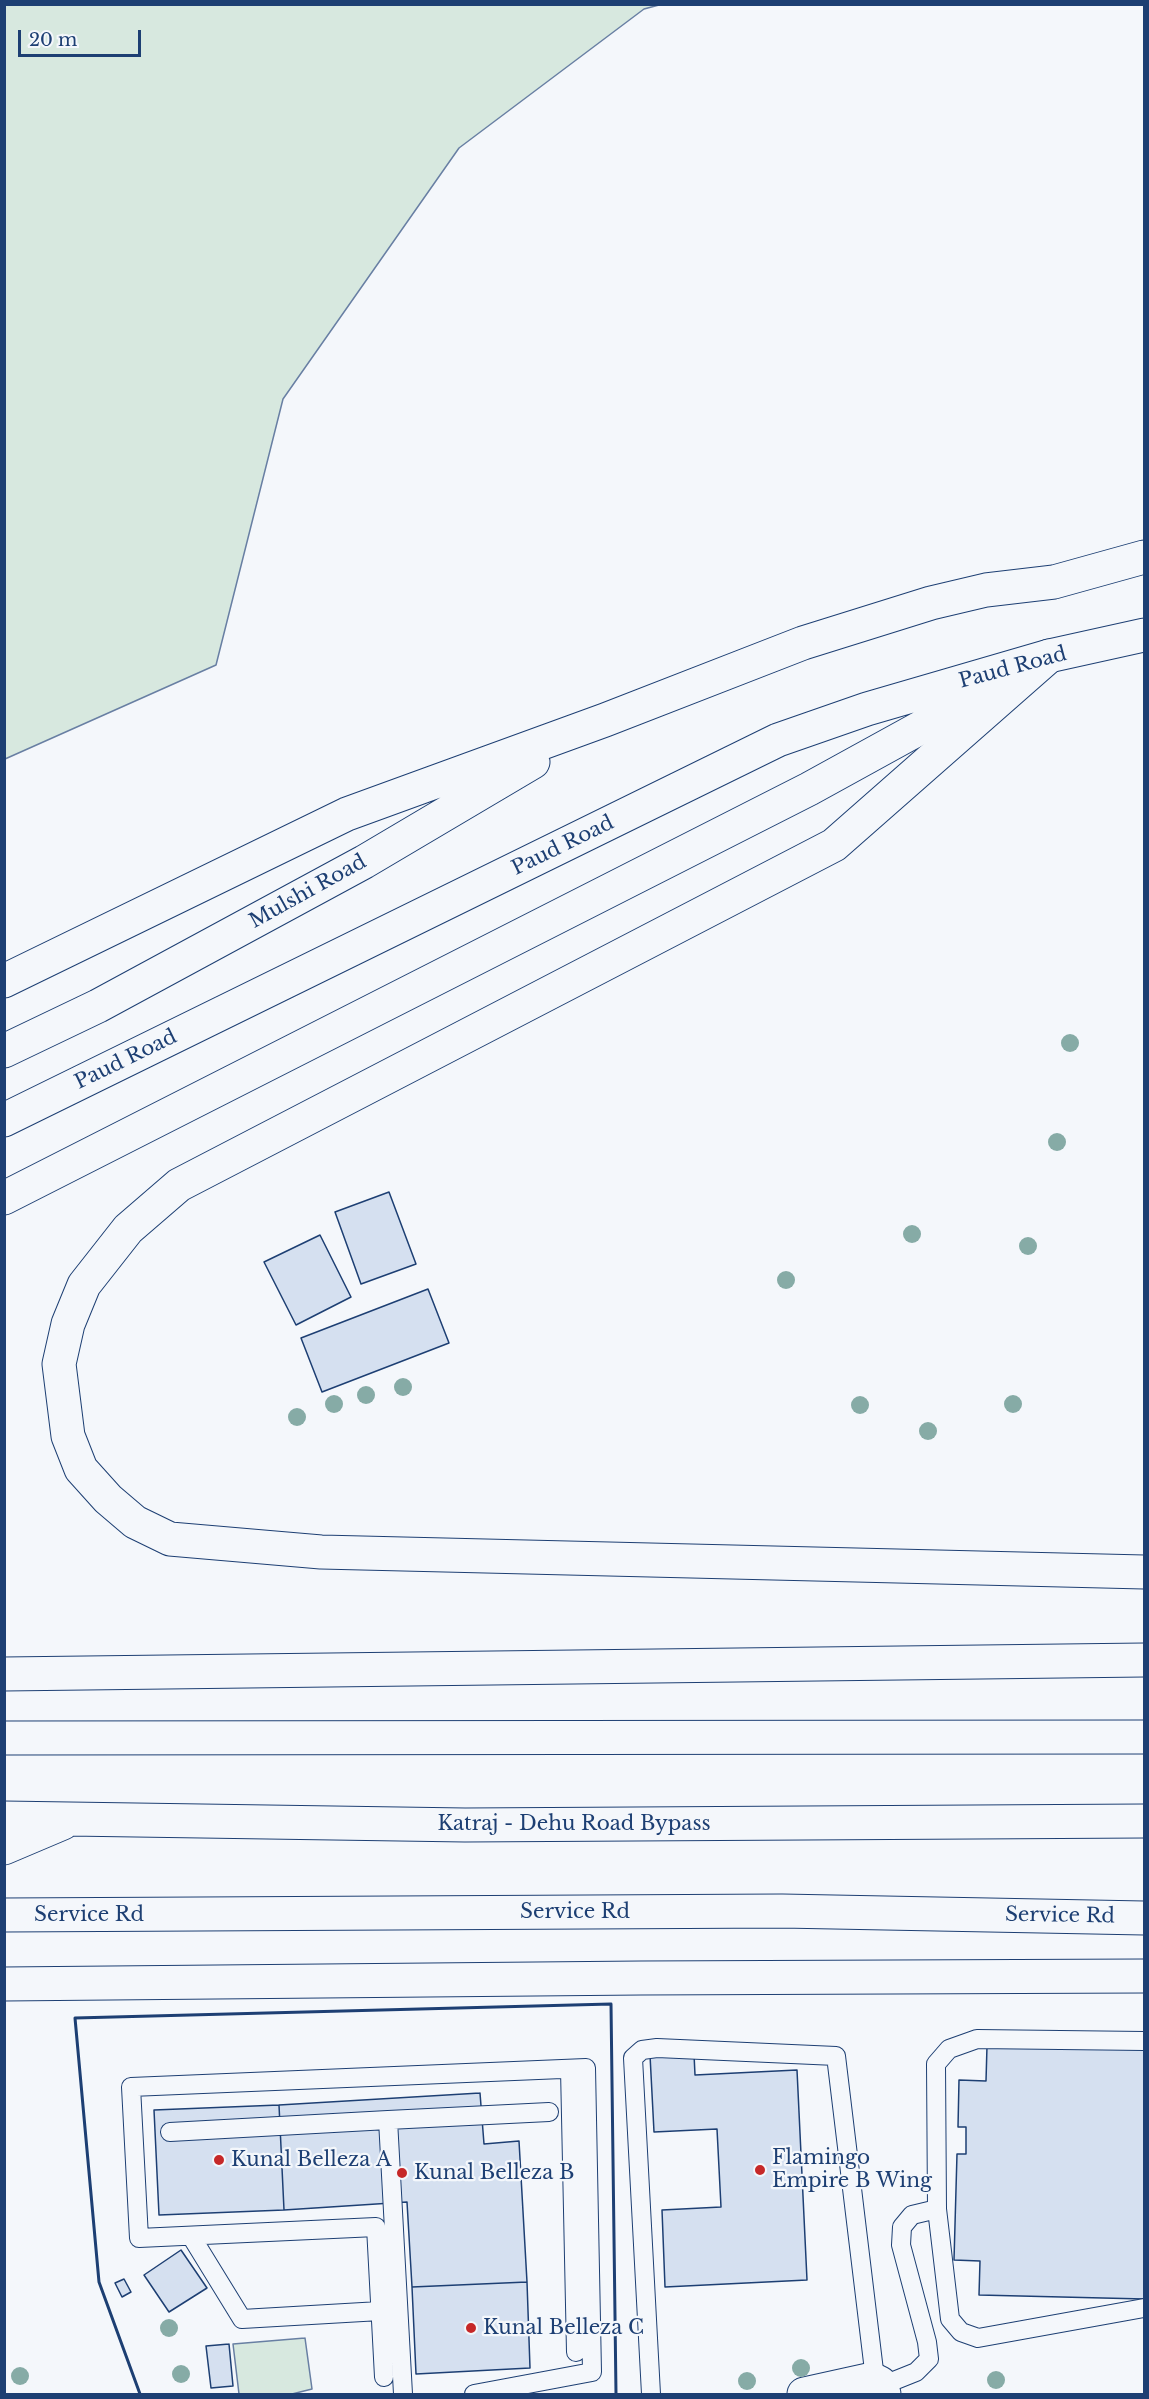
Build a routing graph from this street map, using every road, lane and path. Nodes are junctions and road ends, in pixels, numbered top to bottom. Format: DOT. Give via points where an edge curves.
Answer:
graph roads {
  1 [pos="1144,557"];
  2 [pos="1144,635"];
  3 [pos="1049,656"];
  4 [pos="605,720"];
  5 [pos="4,981"];
  6 [pos="4,1051"];
  7 [pos="4,1120"];
  8 [pos="4,1198"];
  9 [pos="1144,1572"];
  10 [pos="1144,1660"];
  11 [pos="4,1674"];
  12 [pos="1144,1737"];
  13 [pos="4,1738"];
  14 [pos="4,1818"];
  15 [pos="75,1818"];
  16 [pos="1144,1821"];
  17 [pos="4,1848"];
  18 [pos="4,1915"];
  19 [pos="1144,1918"];
  20 [pos="1144,1976"];
  21 [pos="4,1984"];
  22 [pos="1144,2041"];
  23 [pos="570,2069"];
  24 [pos="549,2112"];
  25 [pos="388,2120"];
  26 [pos="170,2132"];
  27 [pos="937,2210"];
  28 [pos="191,2236"];
  29 [pos="1144,2308"];
  30 [pos="381,2311"];
  31 [pos="576,2352"];
  32 [pos="384,2377"];
  33 [pos="880,2387"];
  34 [pos="403,2394"];
  35 [pos="474,2394"];
  36 [pos="651,2394"];
  37 [pos="804,2394"];
  1 -- 4 [label="main road" via="1054,582 986,590 931,603 803,643"];
  2 -- 3 [label="main road, Paud Road"];
  3 -- 7 [label="main road, Paud Road" via="867,709 778,740"];
  3 -- 8 [label="main road" via="809,789"];
  3 -- 9 [label="main road" via="834,845 179,1185 128,1229 84,1285 68,1324 59,1364 68,1436 81,1469 135,1522 170,1539 321,1552"];
  4 -- 5 [label="main road" via="347,814"];
  4 -- 6 [label="main road, Mulshi Road" via="364,862 98,1006"];
  10 -- 11 [label="main road"];
  12 -- 13 [label="main road"];
  14 -- 15 [label="main road, Katraj - Dehu Road Bypass"];
  15 -- 16 [label="main road, Katraj - Dehu Road Bypass" via="465,1824"];
  15 -- 17 [label="main road"];
  18 -- 19 [label="main road, Service Rd" via="782,1911"];
  20 -- 21 [label="main road"];
  22 -- 27 [label="lane" via="976,2039 948,2049 936,2064"];
  23 -- 28 [label="lane" via="130,2087 139,2238"];
  23 -- 31 [label="lane"];
  23 -- 35 [label="lane" via="586,2068 592,2372"];
  24 -- 25 [label="lane"];
  25 -- 26 [label="lane"];
  25 -- 34 [label="lane"];
  27 -- 29 [label="lane" via="950,2319 961,2332 978,2338"];
  27 -- 33 [label="lane" via="912,2215 902,2227 901,2245 929,2359 916,2372"];
  28 -- 30 [label="lane" via="242,2319"];
  28 -- 30 [label="lane" via="376,2227"];
  30 -- 32 [label="lane"];
  33 -- 36 [label="lane" via="836,2056 657,2048 642,2050 633,2058"];
  33 -- 37 [label="main road"];
}
